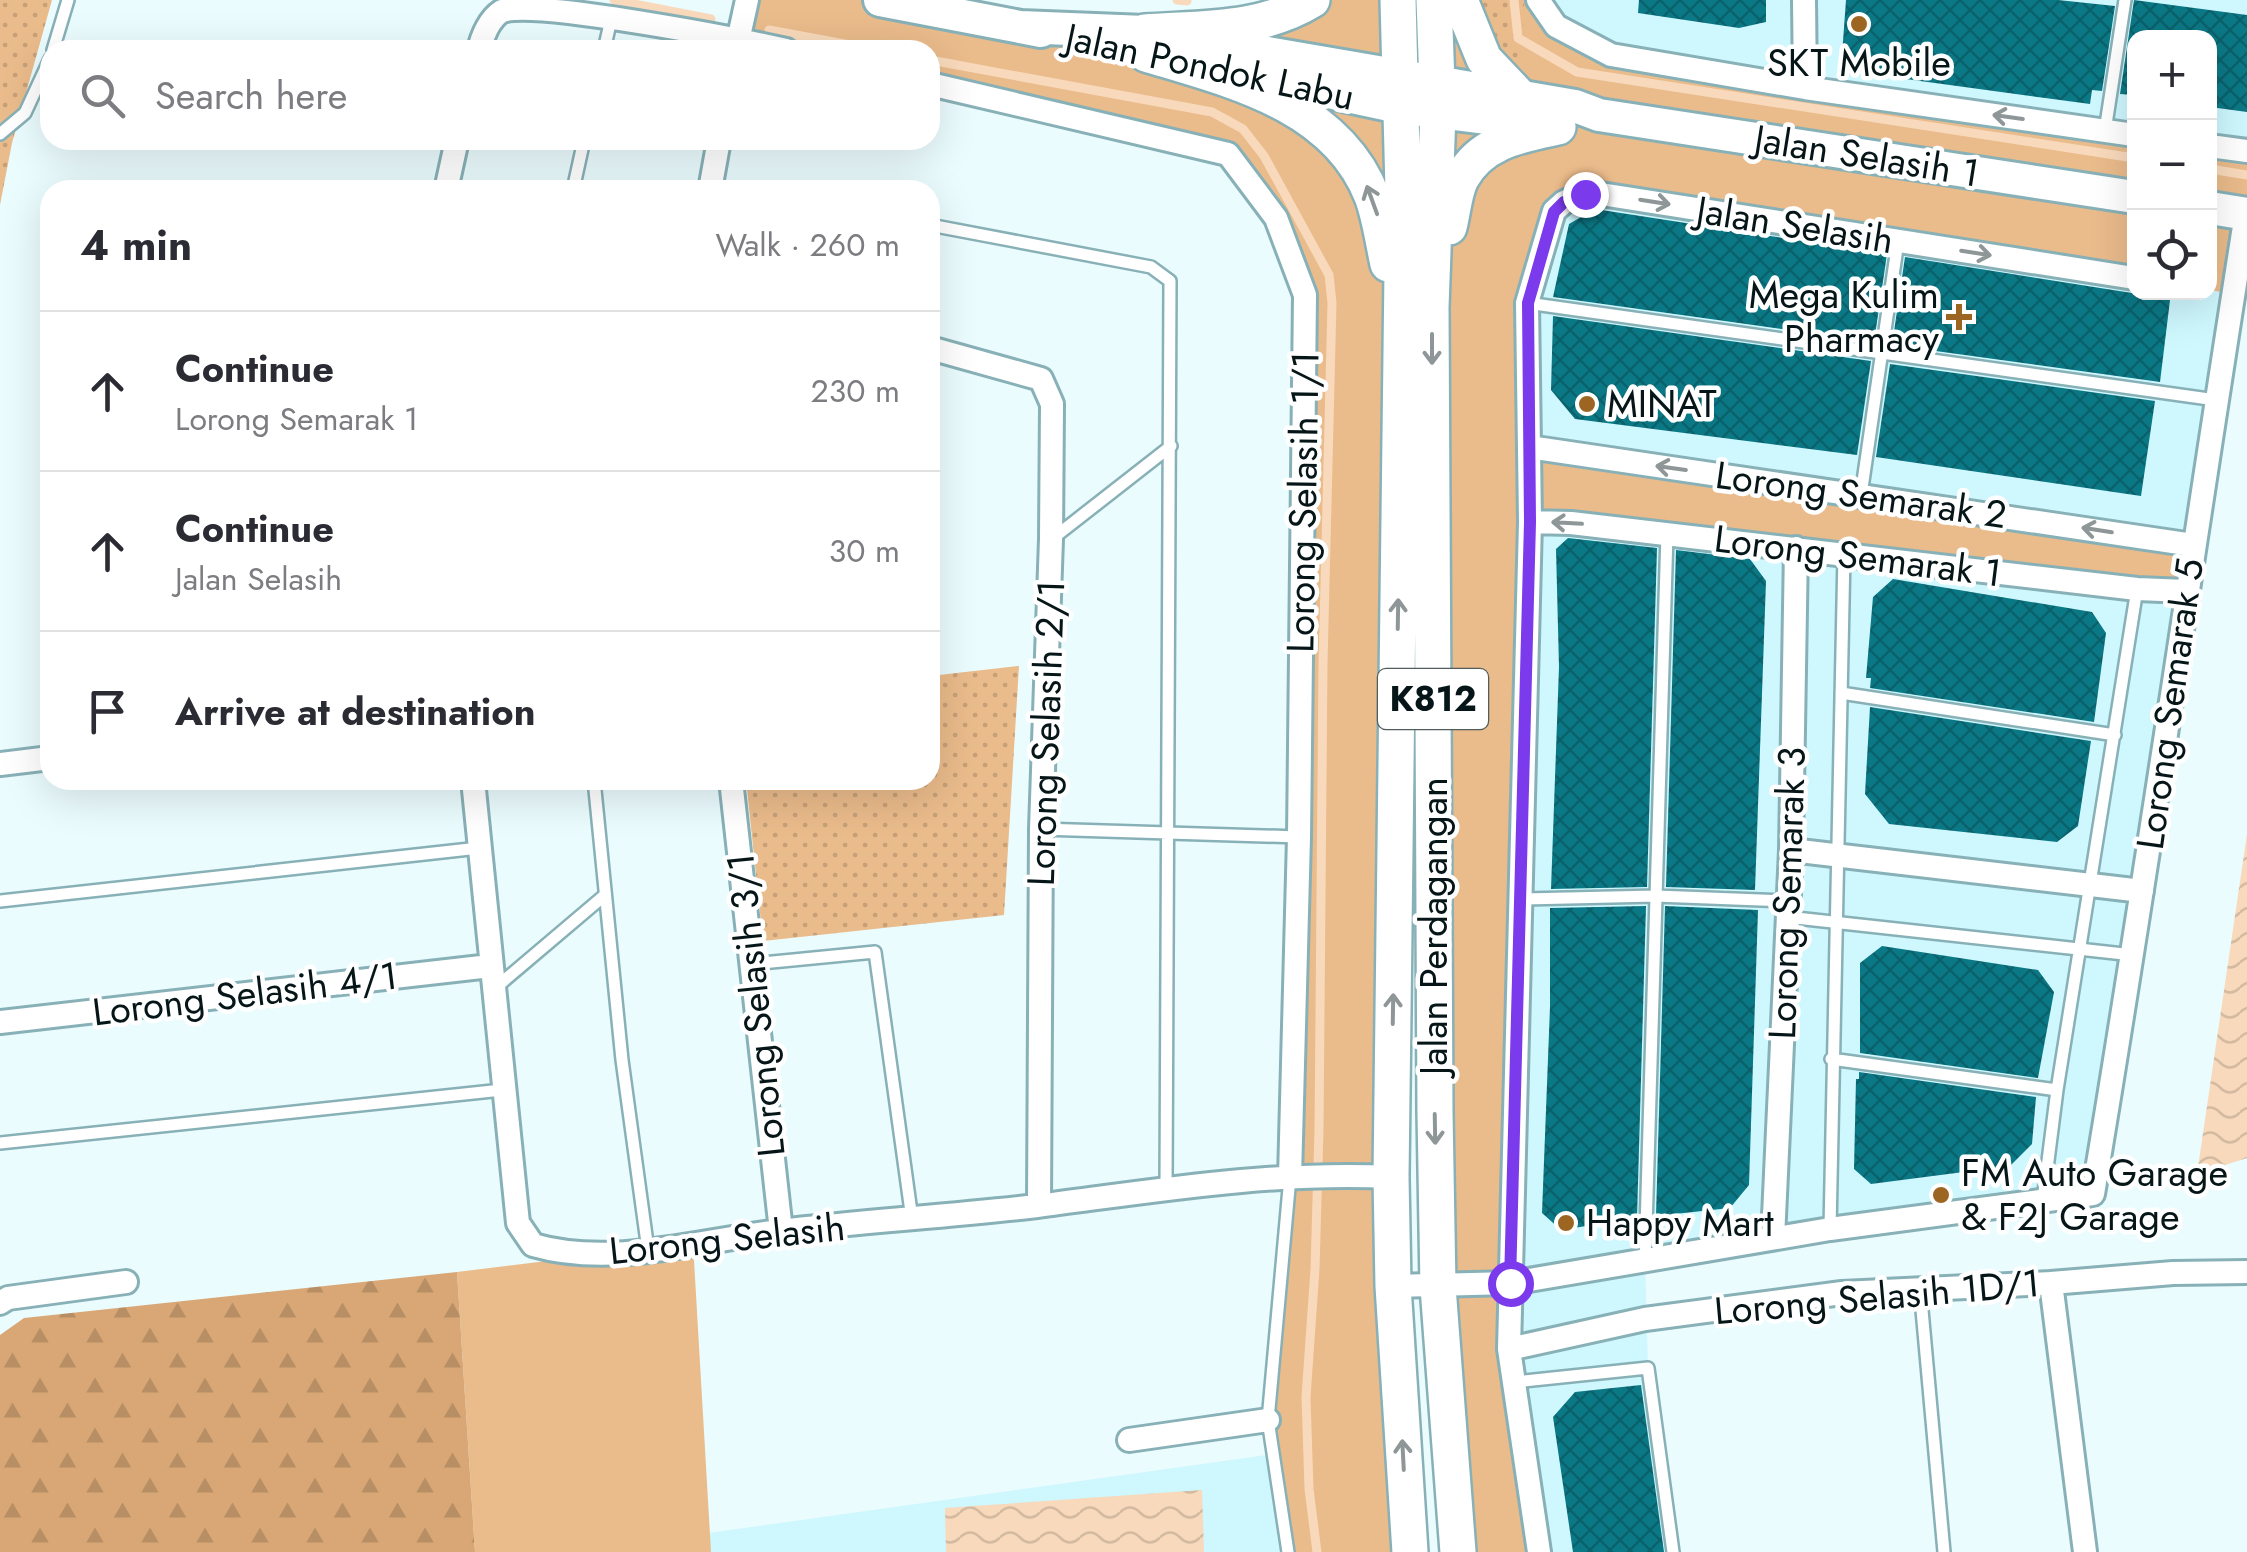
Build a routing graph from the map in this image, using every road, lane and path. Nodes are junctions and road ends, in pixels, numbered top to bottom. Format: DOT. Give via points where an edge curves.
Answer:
graph roads {
  1 [pos="68,0"];
  2 [pos="747,0"];
  3 [pos="880,0"];
  4 [pos="1312,0"];
  5 [pos="1398,0"];
  6 [pos="1434,0"];
  7 [pos="1460,0"];
  8 [pos="1538,0"];
  9 [pos="1804,0"];
  10 [pos="2125,0"];
  11 [pos="612,15"];
  12 [pos="56,40"];
  13 [pos="483,40"];
  14 [pos="606,40"];
  15 [pos="721,40"];
  16 [pos="739,40"];
  17 [pos="1145,42"];
  18 [pos="940,86"];
  19 [pos="40,87"];
  20 [pos="1805,88"];
  21 [pos="1399,91"];
  22 [pos="1437,97"];
  23 [pos="1521,98"];
  24 [pos="1599,115"];
  25 [pos="1558,127"];
  26 [pos="2105,131"];
  27 [pos="0,134"];
  28 [pos="2127,134"];
  29 [pos="2217,147"];
  30 [pos="455,150"];
  31 [pos="582,150"];
  32 [pos="719,150"];
  33 [pos="2247,151"];
  34 [pos="448,180"];
  35 [pos="575,180"];
  36 [pos="717,180"];
  37 [pos="2127,196"];
  38 [pos="2217,209"];
  39 [pos="2246,214"];
  40 [pos="940,227"];
  41 [pos="1898,241"];
  42 [pos="2127,277"];
  43 [pos="2240,291"];
  44 [pos="1432,292"];
  45 [pos="1528,303"];
  46 [pos="1401,328"];
  47 [pos="940,351"];
  48 [pos="1881,355"];
  49 [pos="2216,400"];
  50 [pos="1171,446"];
  51 [pos="1529,447"];
  52 [pos="1861,495"];
  53 [pos="1530,522"];
  54 [pos="1667,534"];
  55 [pos="1052,539"];
  56 [pos="2193,545"];
  57 [pos="1796,548"];
  58 [pos="1844,554"];
  59 [pos="2138,589"];
  60 [pos="2186,592"];
  61 [pos="1841,694"];
  62 [pos="2115,736"];
  63 [pos="40,759"];
  64 [pos="0,764"];
  65 [pos="474,790"];
  66 [pos="595,790"];
  67 [pos="732,790"];
  68 [pos="1041,829"];
  69 [pos="1165,833"];
  70 [pos="1299,837"];
  71 [pos="480,848"];
  72 [pos="1791,850"];
  73 [pos="1836,855"];
  74 [pos="2090,884"];
  75 [pos="2142,891"];
  76 [pos="605,895"];
  77 [pos="1656,896"];
  78 [pos="1521,899"];
  79 [pos="0,900"];
  80 [pos="1787,909"];
  81 [pos="1834,920"];
  82 [pos="2080,948"];
  83 [pos="2133,955"];
  84 [pos="751,964"];
  85 [pos="490,966"];
  86 [pos="493,990"];
  87 [pos="0,1022"];
  88 [pos="1831,1059"];
  89 [pos="502,1090"];
  90 [pos="2057,1090"];
  91 [pos="0,1143"];
  92 [pos="1290,1177"];
  93 [pos="1391,1177"];
  94 [pos="1166,1188"];
  95 [pos="2044,1200"];
  96 [pos="1039,1206"];
  97 [pos="912,1219"];
  98 [pos="1830,1229"];
  99 [pos="782,1231"];
  100 [pos="1774,1238"];
  101 [pos="648,1250"];
  102 [pos="1645,1261"];
  103 [pos="2247,1272"];
  104 [pos="126,1282"];
  105 [pos="1510,1283"];
  106 [pos="2052,1283"];
  107 [pos="1393,1286"];
  108 [pos="1438,1287"];
  109 [pos="1920,1288"];
  110 [pos="4,1300"];
  111 [pos="1510,1348"];
  112 [pos="1514,1382"];
  113 [pos="1268,1420"];
  114 [pos="1129,1440"];
  115 [pos="1288,1552"];
  116 [pos="1410,1552"];
  117 [pos="1458,1552"];
  118 [pos="1539,1552"];
  119 [pos="1673,1552"];
  120 [pos="1944,1552"];
  121 [pos="2084,1552"];
  1 -- 12 [label="lane"];
  2 -- 16 [label="street"];
  3 -- 17 [label="street, Jalan Pondok Labu"];
  4 -- 17 [label="main road" via="1274,20"];
  5 -- 21 [label="main road, Jalan Perdagangan / K812"];
  6 -- 22 [label="main road, Jalan Perdagangan / K812"];
  7 -- 23 [label="main road" via="1484,59"];
  8 -- 20 [label="street" via="1556,26 1612,55"];
  9 -- 20 [label="street"];
  10 -- 26 [label="lane"];
  11 -- 13 [label="street" via="521,4 501,12"];
  11 -- 14 [label="lane"];
  11 -- 15 [label="street"];
  17 -- 21 [label="street, Jalan Pondok Labu"];
  46 -- 17 [label="main road, one-way" via="1372,197 1332,134 1277,100"];
  18 -- 70 [label="street, Lorong Selasih 1/1" via="1228,154 1276,218 1305,295"];
  19 -- 27 [label="lane" via="26,113"];
  26 -- 20 [label="street, one-way"];
  21 -- 22 [label="street, Jalan Pondok Labu"];
  21 -- 46 [label="main road, Jalan Perdagangan / K812"];
  22 -- 23 [label="street, Jalan Selasih 1"];
  22 -- 25 [label="street, Jalan Selasih 1"];
  22 -- 44 [label="main road, Jalan Perdagangan / K812"];
  23 -- 24 [label="street, Jalan Selasih 1"];
  24 -- 25 [label="street, Jalan Selasih 1"];
  24 -- 37 [label="street, Jalan Selasih 1"];
  25 -- 44 [label="main road" via="1506,138 1478,156 1461,180"];
  26 -- 28 [label="street"];
  29 -- 33 [label="street"];
  30 -- 34 [label="street"];
  31 -- 35 [label="lane"];
  32 -- 36 [label="street"];
  38 -- 39 [label="street"];
  39 -- 43 [label="street, Lorong Semarak 5"];
  40 -- 50 [label="lane" via="1151,266 1170,281"];
  41 -- 42 [label="street, Jalan Selasih, one-way"];
  45 -- 41 [label="street, Jalan Selasih, one-way" via="1554,212 1585,194"];
  41 -- 48 [label="lane"];
  43 -- 49 [label="street, Lorong Semarak 5"];
  44 -- 108 [label="main road, Jalan Perdagangan / K812, one-way"];
  45 -- 48 [label="lane"];
  45 -- 51 [label="street"];
  93 -- 46 [label="main road, Jalan Perdagangan / K812, one-way"];
  47 -- 55 [label="street, Lorong Selasih 2/1" via="1041,378 1052,404"];
  48 -- 49 [label="lane"];
  48 -- 52 [label="lane"];
  49 -- 56 [label="street, Lorong Semarak 5"];
  50 -- 55 [label="lane"];
  50 -- 69 [label="lane"];
  52 -- 51 [label="street, Lorong Semarak 2, one-way"];
  51 -- 53 [label="street"];
  56 -- 52 [label="street, Lorong Semarak 2, one-way"];
  54 -- 53 [label="street, Lorong Semarak 1, one-way"];
  53 -- 78 [label="street"];
  54 -- 57 [label="street, Lorong Semarak 1"];
  54 -- 77 [label="lane"];
  55 -- 68 [label="street, Lorong Selasih 2/1"];
  56 -- 60 [label="street, Lorong Semarak 5"];
  57 -- 58 [label="street, Lorong Semarak 1"];
  57 -- 72 [label="street, Lorong Semarak 3"];
  58 -- 59 [label="street, Lorong Semarak 1"];
  58 -- 61 [label="lane"];
  59 -- 60 [label="street, Lorong Semarak 1"];
  59 -- 62 [label="lane"];
  60 -- 75 [label="street, Lorong Semarak 5"];
  61 -- 62 [label="lane"];
  61 -- 73 [label="lane"];
  62 -- 74 [label="lane"];
  63 -- 64 [label="street"];
  65 -- 71 [label="street, Lorong Selasih"];
  66 -- 76 [label="lane"];
  67 -- 84 [label="street, Lorong Selasih 3/1"];
  68 -- 69 [label="lane"];
  68 -- 96 [label="street, Lorong Selasih 2/1"];
  69 -- 70 [label="lane"];
  69 -- 94 [label="lane"];
  70 -- 92 [label="street, Lorong Selasih 1/1"];
  71 -- 79 [label="lane"];
  71 -- 85 [label="street, Lorong Selasih"];
  72 -- 73 [label="street"];
  72 -- 80 [label="street, Lorong Semarak 3"];
  73 -- 74 [label="street"];
  73 -- 81 [label="lane"];
  74 -- 75 [label="street"];
  74 -- 82 [label="lane"];
  75 -- 83 [label="street, Lorong Semarak 5"];
  76 -- 86 [label="lane"];
  76 -- 101 [label="lane"];
  77 -- 78 [label="lane"];
  77 -- 80 [label="lane"];
  77 -- 102 [label="lane"];
  78 -- 105 [label="street"];
  80 -- 81 [label="lane"];
  80 -- 100 [label="street, Lorong Semarak 3"];
  81 -- 82 [label="lane"];
  81 -- 88 [label="lane"];
  82 -- 83 [label="lane"];
  82 -- 90 [label="lane"];
  83 -- 95 [label="street, Lorong Semarak 5" via="2092,1194"];
  84 -- 97 [label="lane" via="876,952"];
  84 -- 99 [label="street, Lorong Selasih 3/1"];
  85 -- 86 [label="street, Lorong Selasih"];
  85 -- 87 [label="street, Lorong Selasih 4/1"];
  86 -- 89 [label="street, Lorong Selasih"];
  88 -- 90 [label="lane"];
  88 -- 98 [label="lane"];
  89 -- 91 [label="lane"];
  89 -- 101 [label="street, Lorong Selasih" via="518,1223 533,1246 573,1255"];
  90 -- 95 [label="lane"];
  92 -- 93 [label="street, Lorong Selasih"];
  92 -- 94 [label="street, Lorong Selasih"];
  92 -- 113 [label="lane"];
  93 -- 107 [label="main road, Jalan Perdagangan / K812"];
  94 -- 96 [label="street, Lorong Selasih"];
  95 -- 98 [label="street"];
  96 -- 97 [label="street, Lorong Selasih"];
  97 -- 99 [label="street, Lorong Selasih"];
  98 -- 100 [label="street"];
  99 -- 101 [label="street, Lorong Selasih"];
  100 -- 102 [label="street"];
  102 -- 105 [label="street"];
  103 -- 106 [label="street, Lorong Selasih 1D/1"];
  104 -- 110 [label="street"];
  105 -- 108 [label="street"];
  105 -- 111 [label="street"];
  106 -- 109 [label="street, Lorong Selasih 1D/1"];
  106 -- 121 [label="street"];
  107 -- 108 [label="street"];
  116 -- 107 [label="main road, Jalan Perdagangan / K812, one-way"];
  108 -- 117 [label="main road, Jalan Perdagangan / K812"];
  109 -- 111 [label="street, Lorong Selasih 1D/1" via="1645,1318"];
  109 -- 120 [label="lane"];
  111 -- 112 [label="street"];
  112 -- 118 [label="street"];
  112 -- 119 [label="lane" via="1648,1368"];
  113 -- 114 [label="street"];
  113 -- 115 [label="lane"];
}
